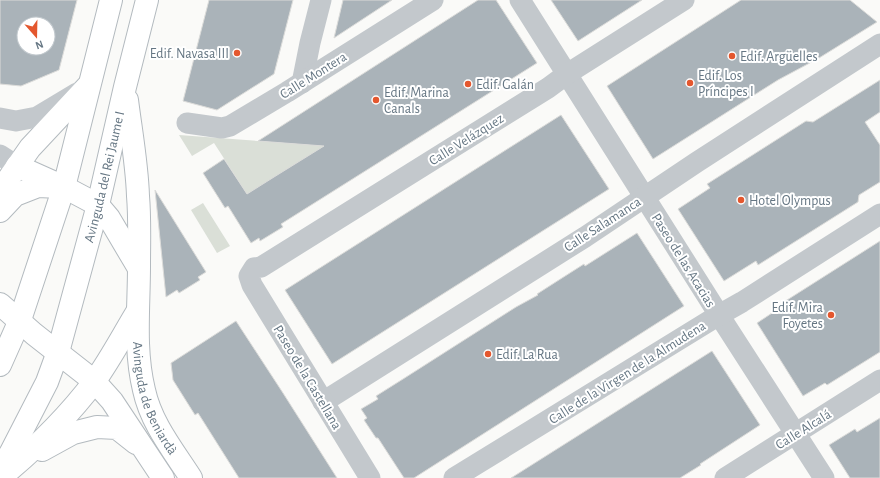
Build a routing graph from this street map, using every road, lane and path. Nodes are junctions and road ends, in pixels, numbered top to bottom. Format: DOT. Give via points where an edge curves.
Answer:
graph roads {
  1 [pos="111,0"];
  2 [pos="147,0"];
  3 [pos="321,0"];
  4 [pos="433,0"];
  5 [pos="520,0"];
  6 [pos="684,0"];
  7 [pos="880,44"];
  8 [pos="567,74"];
  9 [pos="302,82"];
  10 [pos="88,86"];
  11 [pos="125,87"];
  12 [pos="0,118"];
  13 [pos="187,123"];
  14 [pos="8,160"];
  15 [pos="64,187"];
  16 [pos="0,191"];
  17 [pos="644,196"];
  18 [pos="98,205"];
  19 [pos="0,211"];
  20 [pos="880,214"];
  21 [pos="139,268"];
  22 [pos="249,276"];
  23 [pos="0,304"];
  24 [pos="137,311"];
  25 [pos="719,315"];
  26 [pos="20,320"];
  27 [pos="58,352"];
  28 [pos="0,365"];
  29 [pos="880,380"];
  30 [pos="94,381"];
  31 [pos="323,402"];
  32 [pos="795,433"];
  33 [pos="146,451"];
  34 [pos="5,471"];
  35 [pos="163,478"];
  36 [pos="191,478"];
  37 [pos="370,478"];
  38 [pos="454,478"];
  39 [pos="725,478"];
  40 [pos="824,478"];
  1 -- 10 [label="main road"];
  2 -- 11 [label="main road, Avinguda del Rei Jaume I"];
  3 -- 9 [label="street"];
  4 -- 9 [label="street, Calle Montera"];
  5 -- 8 [label="street, Paseo de las Acacias"];
  6 -- 8 [label="street, Calle Velázquez"];
  7 -- 17 [label="street, Calle Salamanca"];
  8 -- 17 [label="street, Paseo de las Acacias"];
  8 -- 22 [label="street, Calle Velázquez" via="261,268 254,268"];
  9 -- 13 [label="street, Calle Montera" via="230,126 222,128"];
  10 -- 12 [label="street" via="37,117 16,121"];
  10 -- 14 [label="main road" via="30,148"];
  10 -- 15 [label="main road"];
  11 -- 18 [label="main road, Avinguda del Rei Jaume I"];
  11 -- 21 [label="main road, Avinguda de Beniardà" via="138,196"];
  14 -- 15 [label="main road"];
  14 -- 16 [label="main road"];
  15 -- 18 [label="main road"];
  15 -- 19 [label="main road" via="38,186 15,195"];
  15 -- 26 [label="main road"];
  17 -- 25 [label="street, Paseo de las Acacias"];
  17 -- 31 [label="street, Calle Salamanca" via="585,237"];
  18 -- 21 [label="main road"];
  18 -- 27 [label="main road, Avinguda del Rei Jaume I"];
  20 -- 25 [label="street, Calle de la Virgen de la Almudena"];
  21 -- 24 [label="main road, Avinguda de Beniardà"];
  22 -- 31 [label="street, Paseo de la Castellana"];
  23 -- 26 [label="main road, Avinguda de Beniardà"];
  24 -- 30 [label="main road"];
  24 -- 36 [label="main road, Avinguda de Beniardà" via="139,365 150,410"];
  25 -- 32 [label="street, Paseo de las Acacias"];
  25 -- 38 [label="street, Calle de la Virgen de la Almudena"];
  26 -- 27 [label="main road, Avinguda de Beniardà"];
  26 -- 28 [label="main road"];
  27 -- 30 [label="main road, Avinguda de Beniardà"];
  27 -- 34 [label="main road, Avinguda del Rei Jaume I" via="47,382 11,452"];
  29 -- 32 [label="street, Calle Alcalá"];
  30 -- 33 [label="main road, Avinguda de Beniardà" via="112,401"];
  30 -- 34 [label="main road" via="53,430"];
  31 -- 37 [label="street, Paseo de la Castellana"];
  32 -- 39 [label="street, Calle Alcalá"];
  32 -- 40 [label="street, Paseo de las Acacias"];
  33 -- 34 [label="main road" via="118,428 97,427 73,433"];
  33 -- 35 [label="main road, Avinguda de Beniardà"];
}
